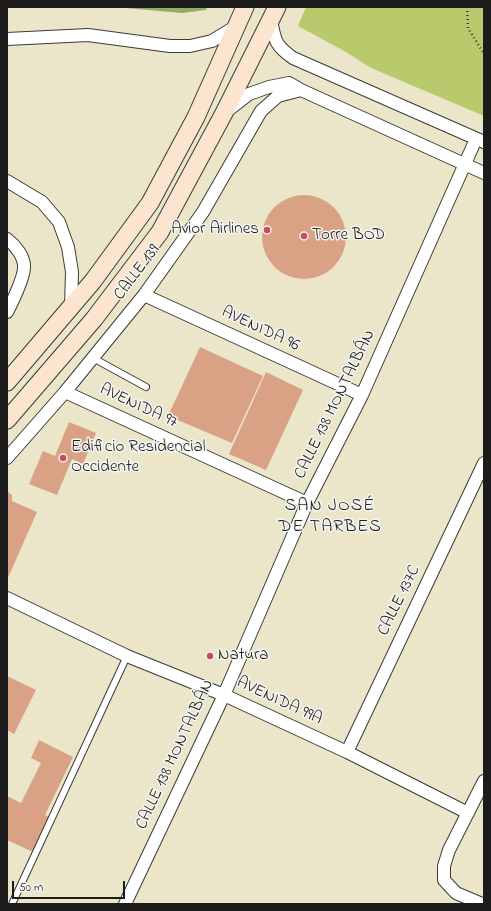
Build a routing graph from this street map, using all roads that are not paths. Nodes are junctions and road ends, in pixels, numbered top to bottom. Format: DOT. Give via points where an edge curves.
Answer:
graph roads {
  1 [pos="245,7"];
  2 [pos="274,14"];
  3 [pos="235,27"];
  4 [pos="7,39"];
  5 [pos="301,90"];
  6 [pos="224,113"];
  7 [pos="480,140"];
  8 [pos="464,164"];
  9 [pos="484,172"];
  10 [pos="7,181"];
  11 [pos="7,239"];
  12 [pos="144,295"];
  13 [pos="71,307"];
  14 [pos="7,312"];
  15 [pos="93,358"];
  16 [pos="7,382"];
  17 [pos="146,386"];
  18 [pos="65,392"];
  19 [pos="362,396"];
  20 [pos="7,420"];
  21 [pos="7,458"];
  22 [pos="484,463"];
  23 [pos="307,503"];
  24 [pos="7,598"];
  25 [pos="127,656"];
  26 [pos="224,695"];
  27 [pos="347,752"];
  28 [pos="484,781"];
  29 [pos="468,813"];
  30 [pos="12,904"];
  31 [pos="125,904"];
  32 [pos="482,904"];
  1 -- 3 [label="street"];
  2 -- 6 [label="street"];
  2 -- 7 [label="street" via="275,38 280,49 293,58"];
  3 -- 4 [label="street" via="212,41 190,46 170,46 88,35"];
  3 -- 13 [label="street" via="196,117 150,203"];
  5 -- 6 [label="street" via="289,83 269,87 249,94"];
  5 -- 8 [label="street"];
  5 -- 12 [label="street, CALLE 139" via="278,96 261,111 203,212"];
  6 -- 20 [label="street" via="160,232 94,319"];
  7 -- 8 [label="street, CALLE 138 MONTALBÁN"];
  8 -- 9 [label="street"];
  8 -- 19 [label="street, CALLE 138 MONTALBÁN"];
  10 -- 13 [label="street" via="42,202 59,222 68,247 72,272"];
  11 -- 14 [label="street" via="21,254 25,267"];
  12 -- 15 [label="street, CALLE 139"];
  12 -- 19 [label="street, AVENIDA 96"];
  13 -- 16 [label="street"];
  15 -- 17 [label="lane"];
  15 -- 18 [label="street, CALLE 139"];
  18 -- 21 [label="street, CALLE 139"];
  18 -- 23 [label="street, AVENIDA 97"];
  19 -- 23 [label="street, CALLE 138 MONTALBÁN"];
  22 -- 27 [label="street, CALLE 137C"];
  23 -- 26 [label="street, CALLE 138 MONTALBÁN"];
  24 -- 25 [label="street, AVENIDA 99A"];
  25 -- 26 [label="street, AVENIDA 99A"];
  25 -- 30 [label="lane"];
  26 -- 27 [label="street, AVENIDA 99A"];
  26 -- 31 [label="street, CALLE 138 MONTALBÁN"];
  27 -- 29 [label="street, AVENIDA 99A"];
  28 -- 29 [label="street"];
  29 -- 32 [label="street" via="449,850 444,866 444,880 456,893"];
}
